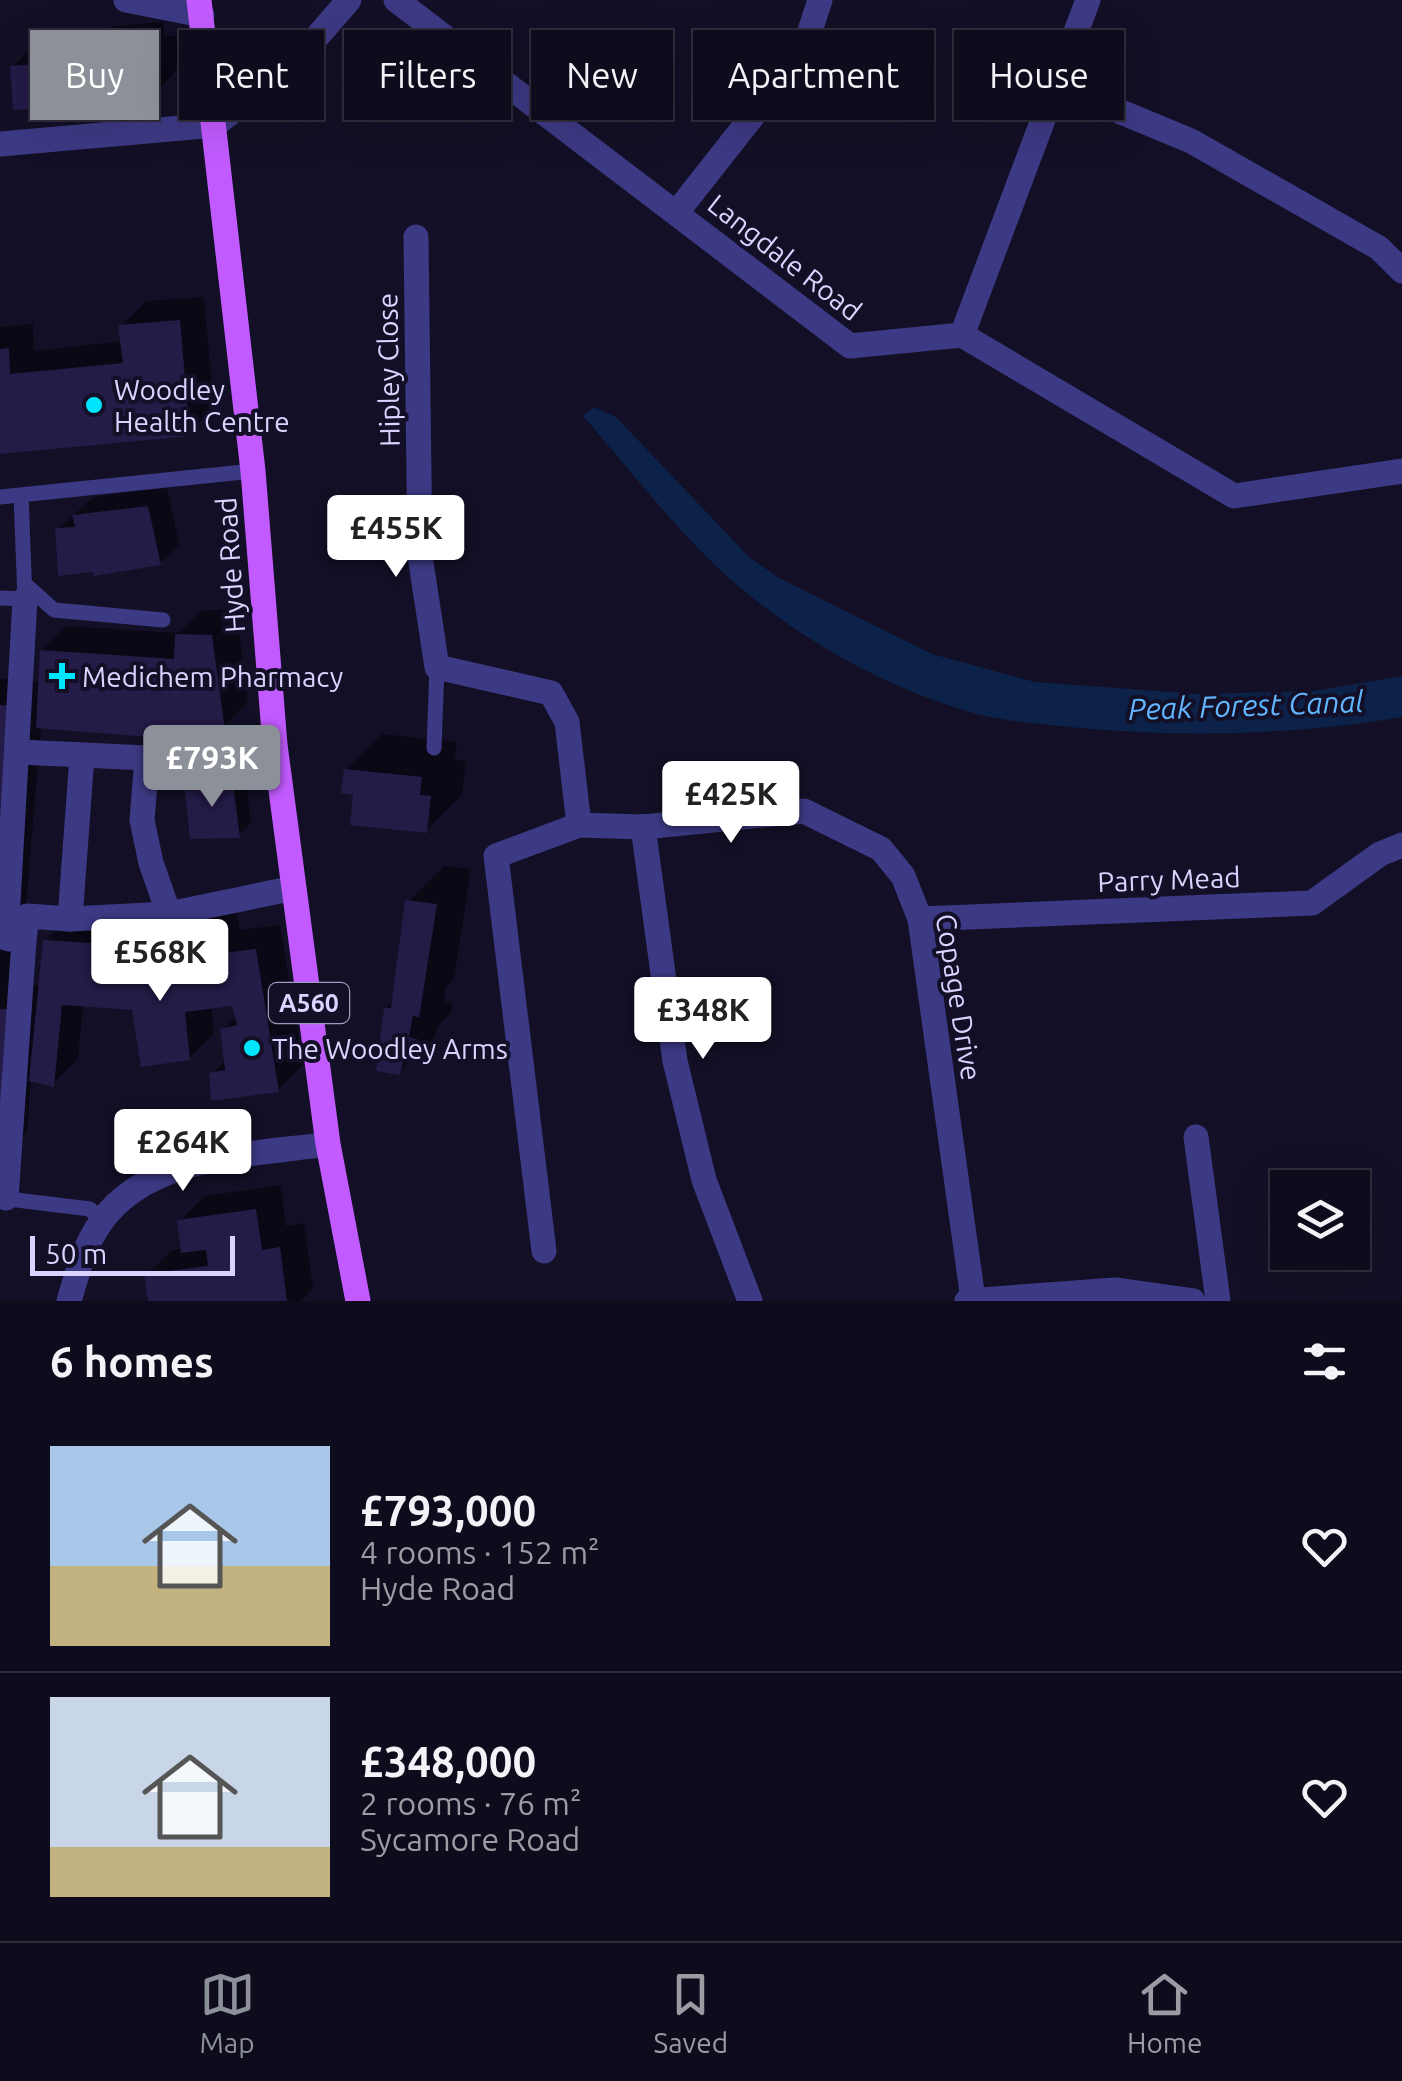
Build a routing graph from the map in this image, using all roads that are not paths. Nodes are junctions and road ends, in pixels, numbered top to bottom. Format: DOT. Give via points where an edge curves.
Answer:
graph roads {
  1 [pos="126,0"];
  2 [pos="349,0"];
  3 [pos="396,0"];
  4 [pos="820,0"];
  5 [pos="1088,0"];
  6 [pos="200,8"];
  7 [pos="1077,30"];
  8 [pos="1124,113"];
  9 [pos="1043,120"];
  10 [pos="215,125"];
  11 [pos="0,144"];
  12 [pos="678,212"];
  13 [pos="416,237"];
  14 [pos="1402,270"];
  15 [pos="962,335"];
  16 [pos="1402,471"];
  17 [pos="253,472"];
  18 [pos="22,495"];
  19 [pos="0,497"];
  20 [pos="17,594"];
  21 [pos="163,620"];
  22 [pos="437,667"];
  23 [pos="275,744"];
  24 [pos="434,748"];
  25 [pos="19,752"];
  26 [pos="82,756"];
  27 [pos="146,758"];
  28 [pos="579,825"];
  29 [pos="642,827"];
  30 [pos="1402,844"];
  31 [pos="294,888"];
  32 [pos="170,914"];
  33 [pos="920,919"];
  34 [pos="70,920"];
  35 [pos="10,939"];
  36 [pos="1196,1137"];
  37 [pos="328,1144"];
  38 [pos="3,1198"];
  39 [pos="102,1221"];
  40 [pos="544,1250"];
  41 [pos="971,1300"];
  42 [pos="69,1301"];
  43 [pos="358,1301"];
  44 [pos="750,1301"];
  45 [pos="1193,1301"];
  46 [pos="1218,1301"];
  1 -- 6 [label="street"];
  2 -- 10 [label="street" via="296,61"];
  3 -- 12 [label="street, Langdale Road"];
  4 -- 12 [label="street" via="803,52"];
  5 -- 7 [label="street"];
  6 -- 10 [label="main road, Hyde Road / A560"];
  8 -- 14 [label="street" via="1191,141 1379,248"];
  9 -- 15 [label="street"];
  10 -- 11 [label="street"];
  10 -- 17 [label="main road, Hyde Road / A560"];
  12 -- 15 [label="street, Langdale Road" via="850,346"];
  13 -- 22 [label="street, Hipley Close" via="420,556"];
  15 -- 16 [label="street" via="1234,496"];
  17 -- 18 [label="lane"];
  17 -- 23 [label="main road, Hyde Road / A560"];
  18 -- 19 [label="lane"];
  18 -- 20 [label="lane"];
  20 -- 21 [label="lane" via="54,610"];
  20 -- 25 [label="street"];
  22 -- 24 [label="lane"];
  22 -- 28 [label="street" via="551,693 568,722"];
  23 -- 27 [label="street"];
  23 -- 31 [label="main road, Hyde Road / A560"];
  25 -- 26 [label="street"];
  25 -- 35 [label="street"];
  26 -- 27 [label="street"];
  26 -- 34 [label="street"];
  27 -- 32 [label="street" via="142,820"];
  28 -- 29 [label="street, Copage Drive"];
  28 -- 40 [label="street, Copage Drive" via="496,856"];
  29 -- 33 [label="street, Copage Drive" via="804,811 881,849 902,876"];
  29 -- 44 [label="street" via="675,1062 704,1180"];
  30 -- 33 [label="street, Parry Mead" via="1312,903"];
  31 -- 32 [label="street"];
  31 -- 37 [label="main road, Hyde Road / A560"];
  32 -- 34 [label="street"];
  33 -- 41 [label="street, Copage Drive"];
  34 -- 35 [label="street" via="27,916"];
  35 -- 38 [label="street"];
  36 -- 46 [label="street"];
  37 -- 39 [label="street" via="173,1168 131,1190"];
  37 -- 43 [label="main road, Hyde Road / A560"];
  38 -- 39 [label="lane" via="90,1210"];
  39 -- 42 [label="street" via="80,1261"];
  41 -- 45 [label="street" via="1115,1290"];
}
